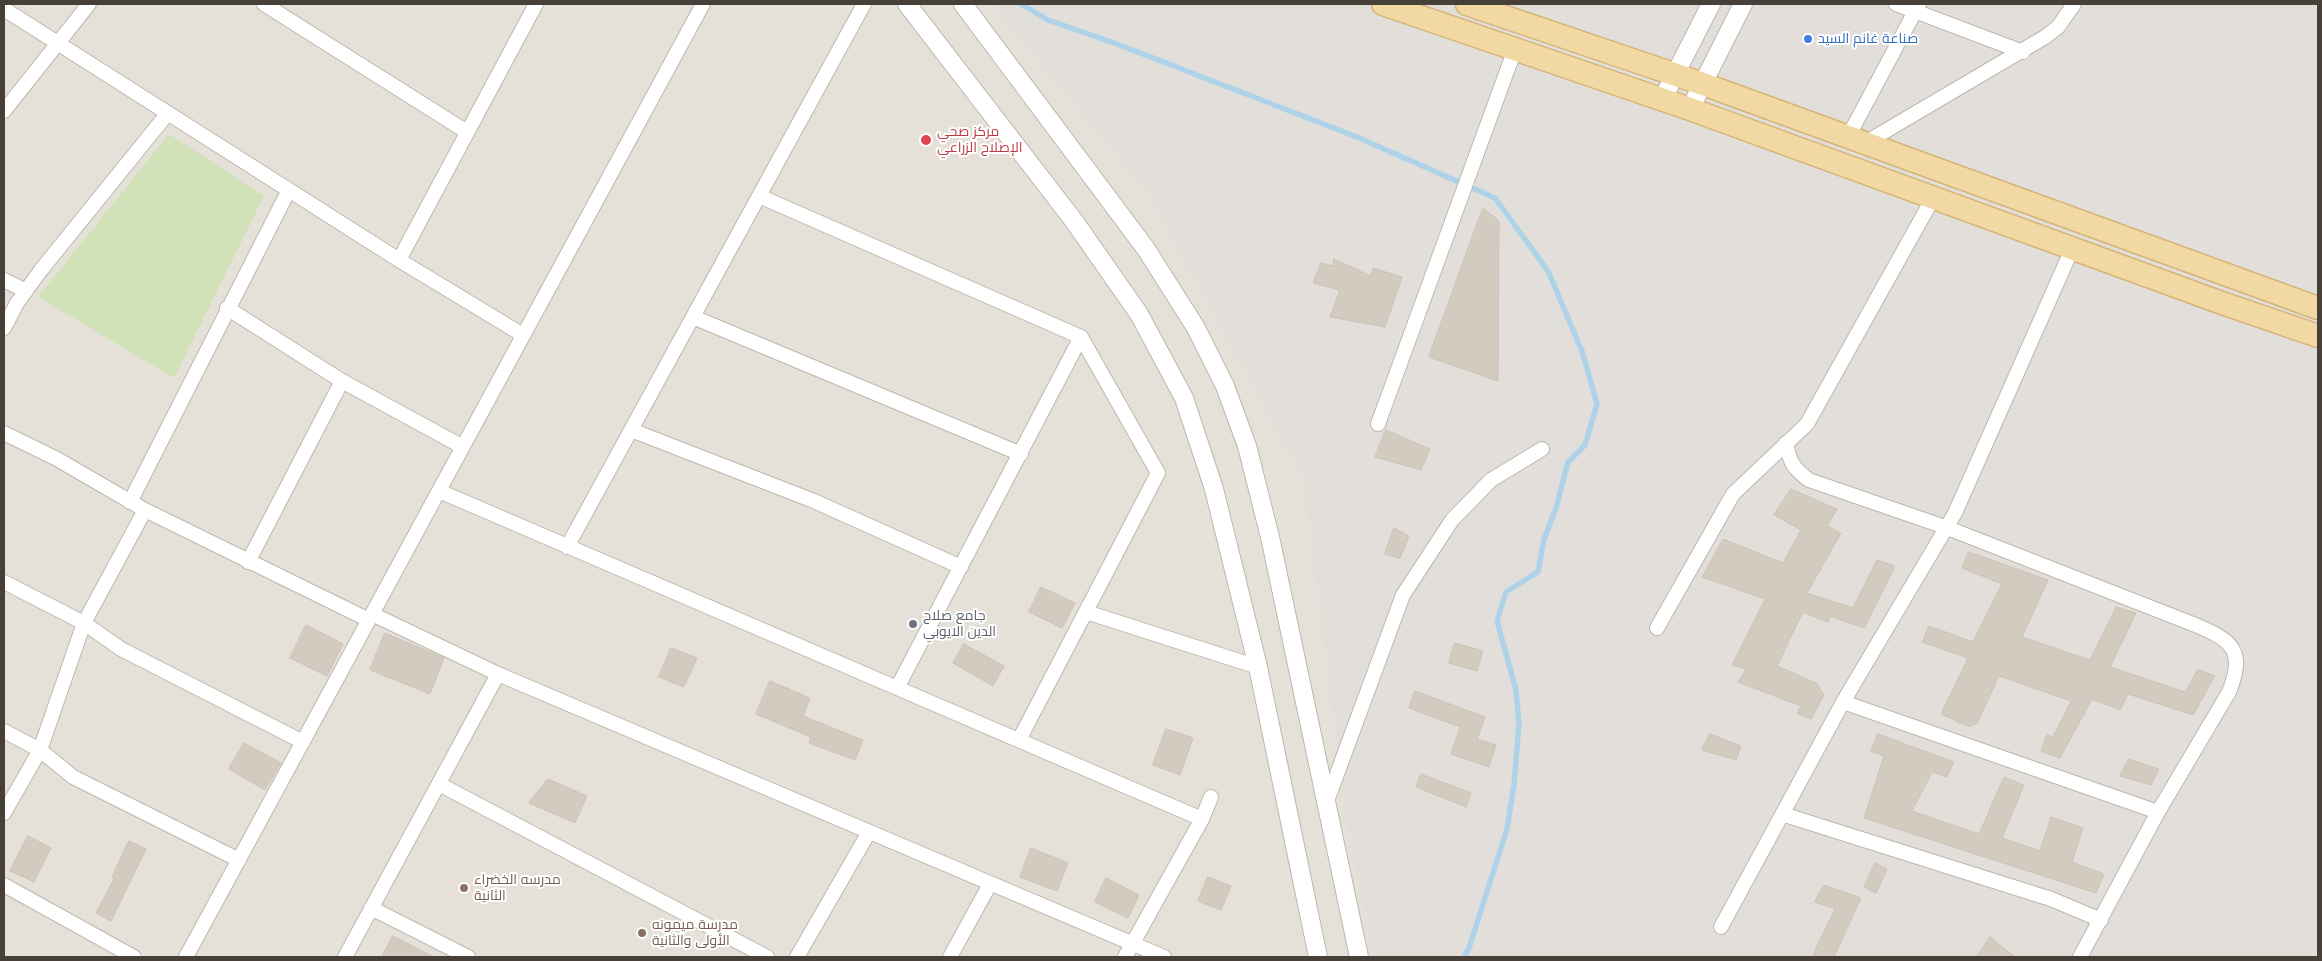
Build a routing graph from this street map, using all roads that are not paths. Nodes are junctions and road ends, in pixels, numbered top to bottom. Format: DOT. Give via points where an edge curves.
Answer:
graph roads {
  1 [pos="89,4"];
  2 [pos="264,4"];
  3 [pos="536,4"];
  4 [pos="703,4"];
  5 [pos="864,4"];
  6 [pos="907,4"];
  7 [pos="963,4"];
  8 [pos="1383,4"];
  9 [pos="1467,4"];
  10 [pos="1711,4"];
  11 [pos="1743,4"];
  12 [pos="1896,4"];
  13 [pos="2074,4"];
  14 [pos="1917,7"];
  15 [pos="4,9"];
  16 [pos="58,43"];
  17 [pos="1515,49"];
  18 [pos="2023,52"];
  19 [pos="1675,75"];
  20 [pos="1703,84"];
  21 [pos="1662,100"];
  22 [pos="1690,110"];
  23 [pos="4,111"];
  24 [pos="168,113"];
  25 [pos="467,132"];
  26 [pos="1856,140"];
  27 [pos="289,190"];
  28 [pos="759,196"];
  29 [pos="1932,198"];
  30 [pos="2072,249"];
  31 [pos="399,260"];
  32 [pos="4,280"];
  33 [pos="26,291"];
  34 [pos="227,308"];
  35 [pos="2318,308"];
  36 [pos="693,316"];
  37 [pos="4,328"];
  38 [pos="523,335"];
  39 [pos="2318,336"];
  40 [pos="1081,337"];
  41 [pos="342,381"];
  42 [pos="1378,424"];
  43 [pos="631,430"];
  44 [pos="4,433"];
  45 [pos="1786,443"];
  46 [pos="462,447"];
  47 [pos="1542,449"];
  48 [pos="1021,454"];
  49 [pos="439,491"];
  50 [pos="130,502"];
  51 [pos="145,510"];
  52 [pos="1945,527"];
  53 [pos="567,547"];
  54 [pos="248,562"];
  55 [pos="961,567"];
  56 [pos="4,582"];
  57 [pos="1086,612"];
  58 [pos="371,617"];
  59 [pos="84,623"];
  60 [pos="1657,628"];
  61 [pos="1258,667"];
  62 [pos="498,674"];
  63 [pos="897,688"];
  64 [pos="1843,702"];
  65 [pos="4,732"];
  66 [pos="1019,740"];
  67 [pos="303,742"];
  68 [pos="40,750"];
  69 [pos="439,784"];
  70 [pos="1211,797"];
  71 [pos="1327,802"];
  72 [pos="4,812"];
  73 [pos="2158,812"];
  74 [pos="1782,814"];
  75 [pos="1202,819"];
  76 [pos="869,832"];
  77 [pos="239,860"];
  78 [pos="990,884"];
  79 [pos="4,885"];
  80 [pos="371,908"];
  81 [pos="2101,920"];
  82 [pos="1721,927"];
  83 [pos="1132,944"];
  84 [pos="134,957"];
  85 [pos="186,957"];
  86 [pos="344,957"];
  87 [pos="468,957"];
  88 [pos="767,957"];
  89 [pos="797,957"];
  90 [pos="950,957"];
  91 [pos="1125,957"];
  92 [pos="1164,957"];
  93 [pos="1318,957"];
  94 [pos="1359,957"];
  95 [pos="2080,957"];
  1 -- 16 [label="street"];
  2 -- 25 [label="street"];
  3 -- 25 [label="street"];
  4 -- 38 [label="street"];
  5 -- 28 [label="street"];
  6 -- 61 [label="street" via="1074,221 1156,344 1184,398 1197,433"];
  7 -- 71 [label="street" via="1146,249 1196,328 1225,386 1247,446 1270,537"];
  8 -- 17 [label="main road"];
  9 -- 19 [label="main road"];
  10 -- 19 [label="street"];
  11 -- 20 [label="street"];
  12 -- 14 [label="street"];
  13 -- 18 [label="street" via="2058,27"];
  14 -- 18 [label="street"];
  14 -- 26 [label="street"];
  15 -- 16 [label="street"];
  16 -- 23 [label="street"];
  16 -- 24 [label="street"];
  17 -- 21 [label="main road"];
  17 -- 42 [label="street"];
  18 -- 26 [label="street"];
  19 -- 20 [label="main road"];
  19 -- 21 [label="street"];
  20 -- 22 [label="street"];
  20 -- 26 [label="main road"];
  21 -- 22 [label="main road"];
  22 -- 29 [label="main road"];
  24 -- 27 [label="street"];
  24 -- 33 [label="street"];
  25 -- 31 [label="street"];
  26 -- 35 [label="main road"];
  27 -- 31 [label="street"];
  27 -- 34 [label="street"];
  28 -- 36 [label="street"];
  28 -- 40 [label="street"];
  29 -- 30 [label="main road"];
  29 -- 45 [label="street" via="1807,424"];
  30 -- 39 [label="main road"];
  30 -- 52 [label="street" via="1955,512"];
  31 -- 38 [label="street"];
  32 -- 33 [label="street"];
  33 -- 37 [label="street"];
  34 -- 41 [label="street"];
  34 -- 50 [label="street"];
  36 -- 43 [label="street"];
  36 -- 48 [label="street"];
  38 -- 46 [label="street"];
  40 -- 48 [label="street"];
  40 -- 57 [label="street" via="1158,473"];
  41 -- 46 [label="street"];
  41 -- 54 [label="street"];
  43 -- 53 [label="street"];
  43 -- 55 [label="street" via="814,501"];
  44 -- 50 [label="street" via="57,459"];
  45 -- 52 [label="street" via="1790,461 1809,480"];
  45 -- 60 [label="street" via="1733,494"];
  46 -- 49 [label="street"];
  47 -- 71 [label="street" via="1490,480 1452,520 1403,595"];
  48 -- 55 [label="street"];
  49 -- 53 [label="street"];
  49 -- 58 [label="street"];
  50 -- 51 [label="street"];
  51 -- 54 [label="street"];
  51 -- 59 [label="street"];
  52 -- 64 [label="street"];
  52 -- 73 [label="street" via="2214,632 2231,646 2237,659 2237,672 2229,692"];
  53 -- 63 [label="street"];
  54 -- 58 [label="street"];
  55 -- 63 [label="street"];
  56 -- 59 [label="street"];
  57 -- 61 [label="street"];
  57 -- 66 [label="street"];
  58 -- 62 [label="street"];
  58 -- 67 [label="street"];
  59 -- 67 [label="street" via="121,649"];
  59 -- 68 [label="street"];
  61 -- 93 [label="street"];
  62 -- 69 [label="street"];
  62 -- 76 [label="street"];
  63 -- 66 [label="street"];
  64 -- 73 [label="street"];
  64 -- 74 [label="street"];
  65 -- 68 [label="street"];
  66 -- 75 [label="street"];
  67 -- 77 [label="street"];
  68 -- 72 [label="street"];
  68 -- 77 [label="street" via="73,777"];
  69 -- 80 [label="street"];
  69 -- 88 [label="street"];
  70 -- 75 [label="street"];
  71 -- 94 [label="street"];
  73 -- 81 [label="street"];
  74 -- 81 [label="street" via="2051,899"];
  74 -- 82 [label="street"];
  75 -- 83 [label="street"];
  76 -- 78 [label="street"];
  76 -- 89 [label="street"];
  77 -- 85 [label="street"];
  78 -- 83 [label="street"];
  78 -- 90 [label="street"];
  79 -- 84 [label="street"];
  80 -- 86 [label="street"];
  80 -- 87 [label="street"];
  81 -- 95 [label="street"];
  83 -- 91 [label="street"];
  83 -- 92 [label="street"];
}
